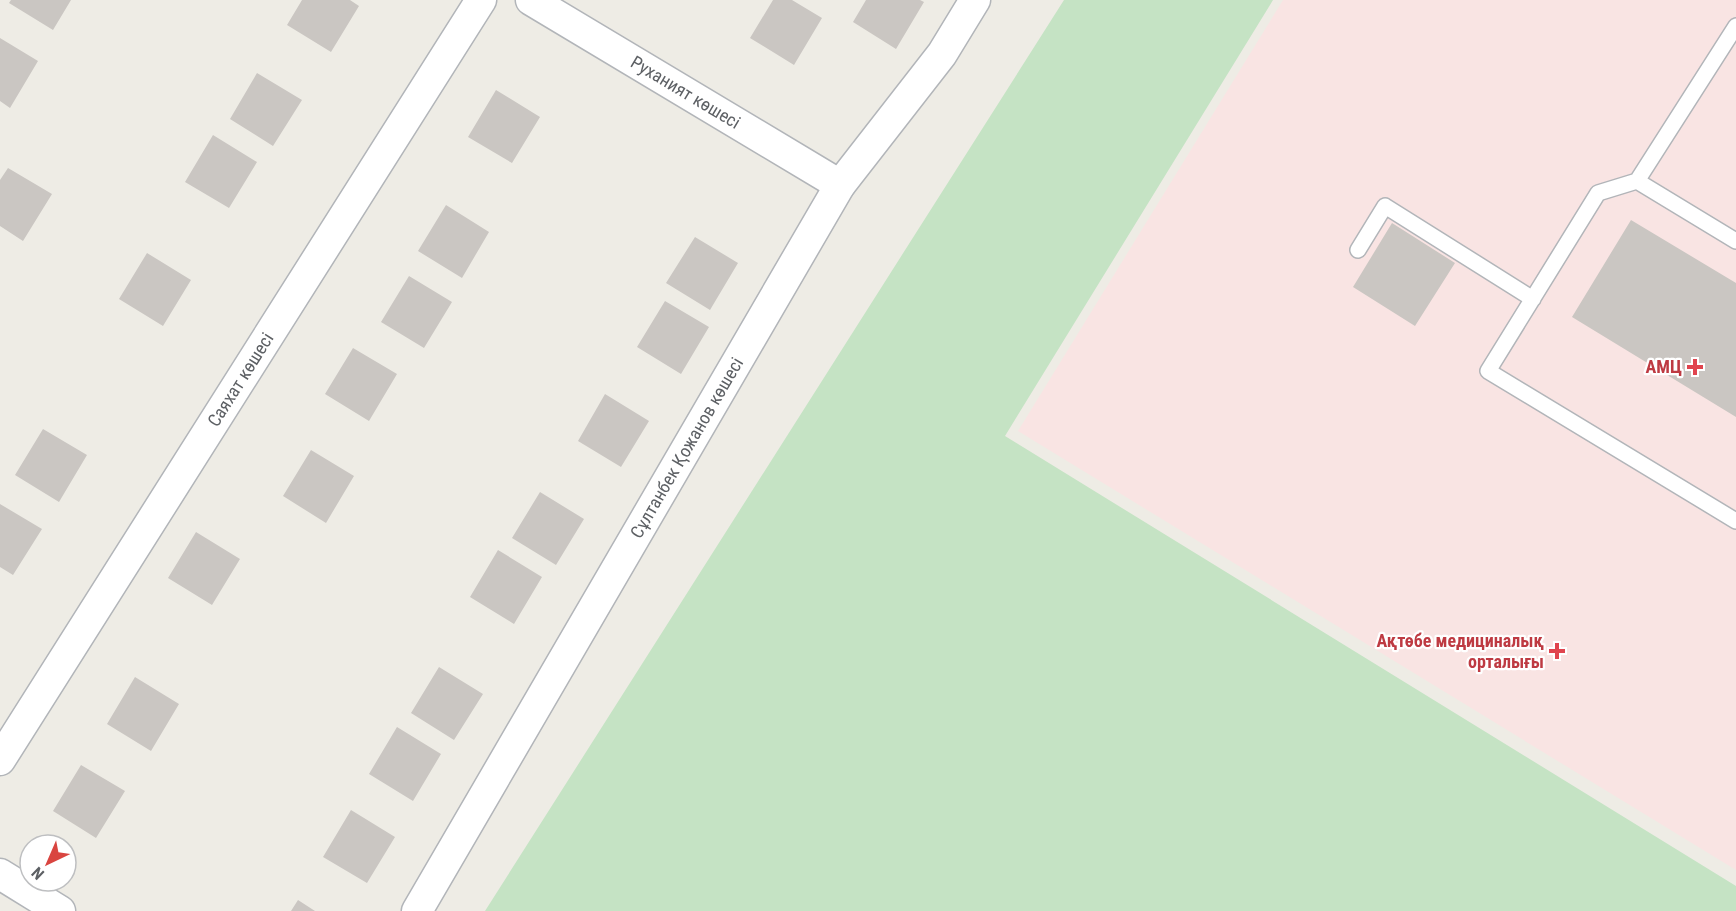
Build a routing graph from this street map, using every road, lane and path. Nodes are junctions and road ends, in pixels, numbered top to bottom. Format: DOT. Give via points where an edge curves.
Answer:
graph roads {
  1 [pos="481,0"];
  2 [pos="531,0"];
  3 [pos="975,0"];
  4 [pos="1736,27"];
  5 [pos="1637,181"];
  6 [pos="840,185"];
  7 [pos="1736,242"];
  8 [pos="1358,250"];
  9 [pos="1533,299"];
  10 [pos="1736,521"];
  11 [pos="0,760"];
  12 [pos="0,874"];
  13 [pos="60,911"];
  14 [pos="417,911"];
  1 -- 11 [label="street, Саяхат көшесі"];
  2 -- 6 [label="street, Руханият көшесі"];
  3 -- 6 [label="street, Сұлтанбек Қожанов көшесі" via="942,54"];
  4 -- 5 [label="lane"];
  5 -- 7 [label="lane"];
  5 -- 9 [label="lane" via="1598,192"];
  6 -- 14 [label="street, Сұлтанбек Қожанов көшесі"];
  8 -- 9 [label="lane" via="1385,206"];
  9 -- 10 [label="lane" via="1488,371"];
  12 -- 13 [label="street"];
}
